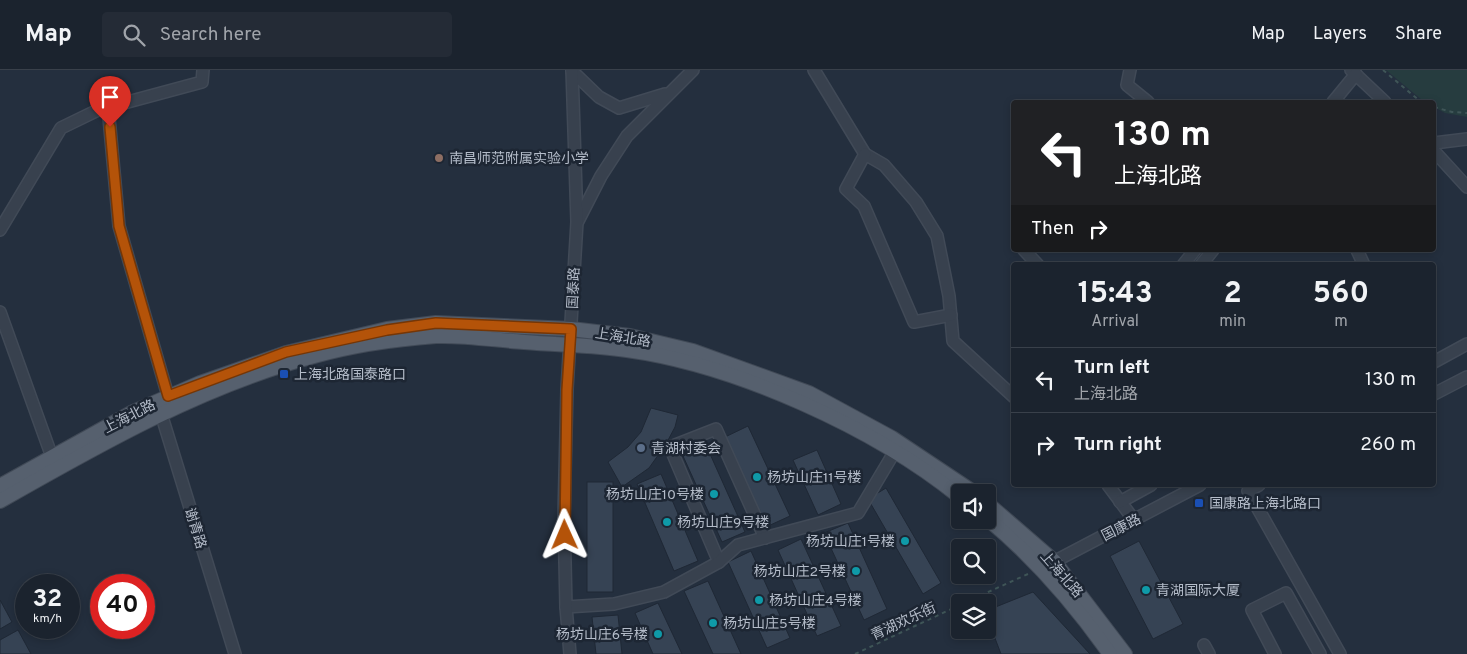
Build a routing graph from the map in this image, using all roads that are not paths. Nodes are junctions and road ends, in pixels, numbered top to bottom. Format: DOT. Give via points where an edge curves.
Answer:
graph roads {
  1 [pos="203,70"];
  2 [pos="572,70"];
  3 [pos="693,70"];
  4 [pos="814,70"];
  5 [pos="1130,70"];
  6 [pos="1353,72"];
  7 [pos="669,92"];
  8 [pos="1145,100"];
  9 [pos="1334,100"];
  10 [pos="1383,100"];
  11 [pos="108,107"];
  12 [pos="1467,139"];
  13 [pos="1436,144"];
  14 [pos="1436,153"];
  15 [pos="865,154"];
  16 [pos="1467,187"];
  17 [pos="577,222"];
  18 [pos="0,230"];
  19 [pos="1026,252"];
  20 [pos="1193,252"];
  21 [pos="1211,252"];
  22 [pos="1035,262"];
  23 [pos="1185,262"];
  24 [pos="1203,262"];
  25 [pos="0,312"];
  26 [pos="951,315"];
  27 [pos="571,329"];
  28 [pos="1467,344"];
  29 [pos="570,346"];
  30 [pos="1436,361"];
  31 [pos="1467,377"];
  32 [pos="1436,393"];
  33 [pos="1011,394"];
  34 [pos="162,399"];
  35 [pos="162,415"];
  36 [pos="895,451"];
  37 [pos="52,457"];
  38 [pos="961,484"];
  39 [pos="0,486"];
  40 [pos="1109,487"];
  41 [pos="1146,487"];
  42 [pos="1196,487"];
  43 [pos="1255,487"];
  44 [pos="951,491"];
  45 [pos="0,501"];
  46 [pos="1120,502"];
  47 [pos="996,512"];
  48 [pos="1134,520"];
  49 [pos="996,525"];
  50 [pos="765,538"];
  51 [pos="719,562"];
  52 [pos="1048,564"];
  53 [pos="566,607"];
  54 [pos="235,654"];
  55 [pos="570,654"];
  56 [pos="1110,654"];
  57 [pos="1125,654"];
  58 [pos="1275,654"];
  59 [pos="1320,654"];
  60 [pos="1340,654"];
  1 -- 11 [label="street" via="202,82"];
  2 -- 7 [label="street, 国泰路" via="599,97 620,108"];
  2 -- 17 [label="street, 国泰路"];
  3 -- 7 [label="street, 国泰路"];
  4 -- 15 [label="street"];
  5 -- 8 [label="street" via="1126,85"];
  6 -- 9 [label="street"];
  6 -- 10 [label="street"];
  7 -- 17 [label="street, 国泰路" via="627,136"];
  11 -- 18 [label="street" via="60,128"];
  11 -- 34 [label="street, 谢青路" via="119,226"];
  12 -- 13 [label="street"];
  14 -- 16 [label="street"];
  15 -- 26 [label="street" via="884,165 916,202 937,236"];
  15 -- 26 [label="street" via="846,189 864,206 914,322"];
  17 -- 27 [label="street, 国泰路"];
  19 -- 22 [label="street"];
  20 -- 23 [label="street"];
  21 -- 24 [label="street"];
  25 -- 37 [label="street"];
  26 -- 33 [label="street" via="953,341"];
  27 -- 29 [label="street, 国泰路"];
  27 -- 34 [label="main road, 上海北路" via="436,323 387,330 286,352"];
  27 -- 38 [label="main road, 上海北路" via="630,336 694,351 809,393 892,438"];
  28 -- 30 [label="street"];
  29 -- 35 [label="main road, 上海北路" via="438,336 378,343 315,355 242,378"];
  29 -- 36 [label="main road, 上海北路" via="627,350 694,364 753,384 824,414"];
  29 -- 53 [label="street, 国泰路" via="564,517"];
  31 -- 32 [label="street"];
  34 -- 35 [label="street, 谢青路"];
  34 -- 37 [label="main road, 上海北路"];
  35 -- 45 [label="main road, 上海北路" via="110,439"];
  35 -- 54 [label="street, 谢青路"];
  36 -- 44 [label="main road, 上海北路"];
  36 -- 50 [label="street" via="858,513"];
  37 -- 39 [label="main road, 上海北路"];
  40 -- 46 [label="street"];
  41 -- 46 [label="street"];
  42 -- 48 [label="street, 国康路"];
  43 -- 60 [label="street" via="1248,491"];
  46 -- 48 [label="street"];
  47 -- 52 [label="main road, 上海北路"];
  48 -- 52 [label="street, 国康路"];
  49 -- 52 [label="main road, 上海北路"];
  50 -- 51 [label="street" via="738,545"];
  50 -- 51 [label="street" via="716,429 670,447"];
  51 -- 53 [label="street" via="664,592 614,604"];
  52 -- 56 [label="main road, 上海北路"];
  52 -- 57 [label="main road, 上海北路"];
  53 -- 55 [label="street, 国泰路"];
  58 -- 59 [label="street" via="1252,610 1286,593"];
}
